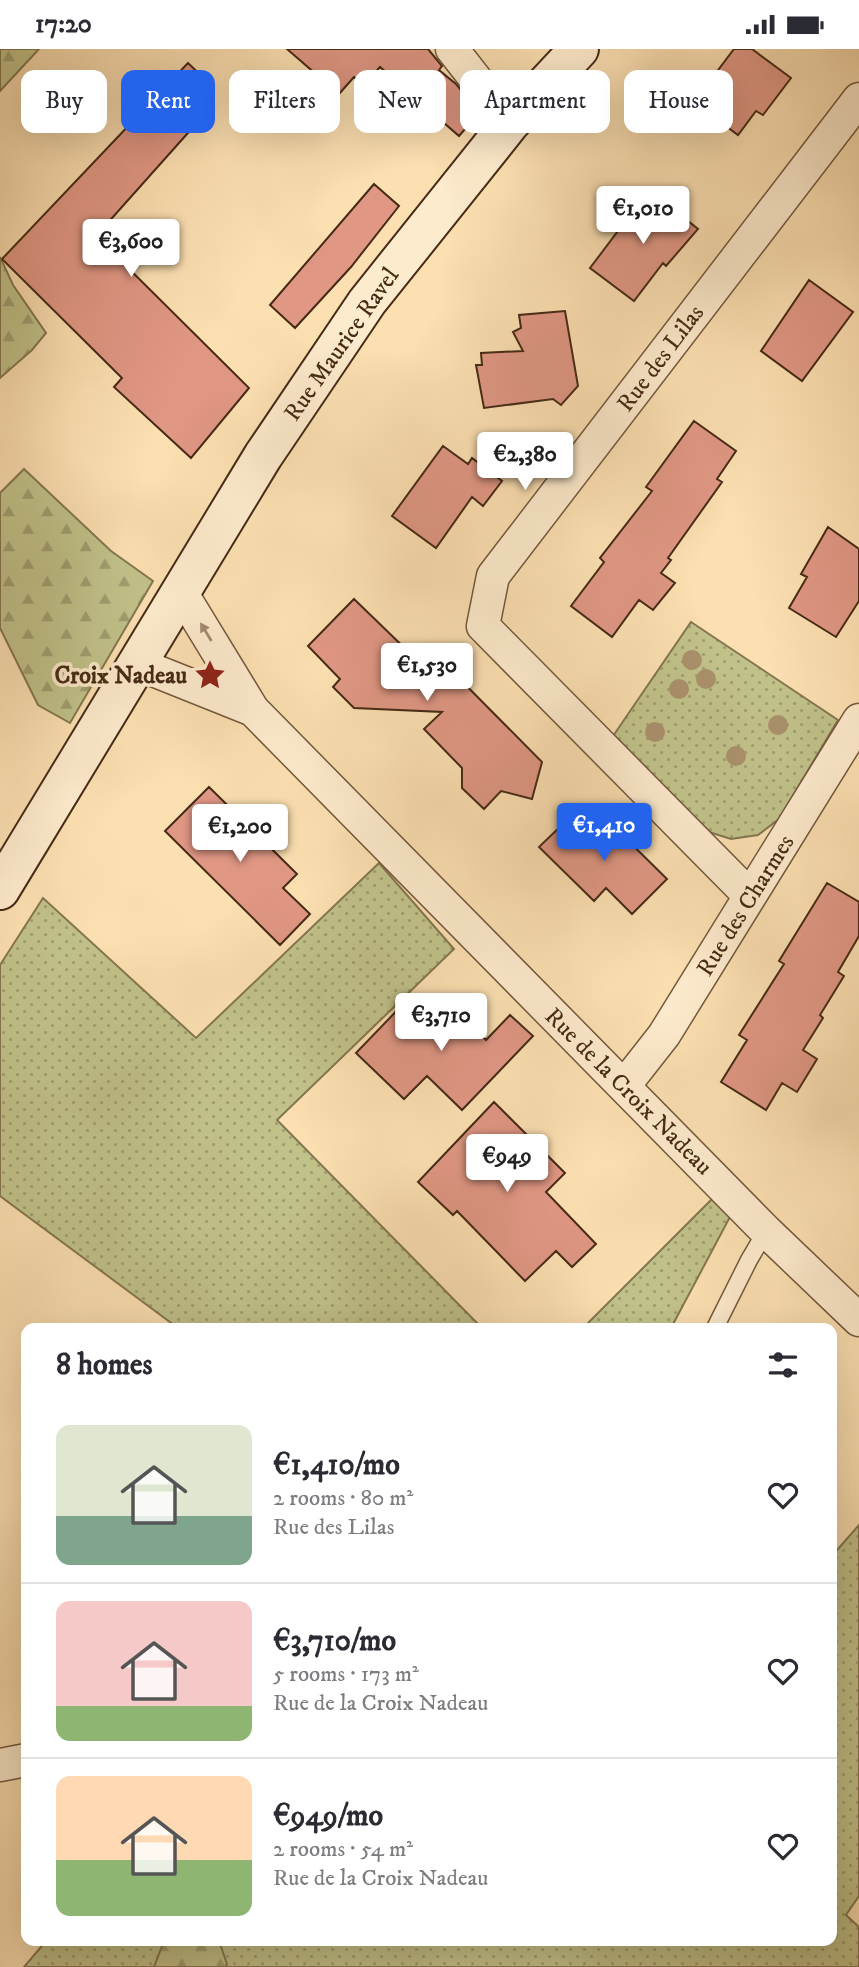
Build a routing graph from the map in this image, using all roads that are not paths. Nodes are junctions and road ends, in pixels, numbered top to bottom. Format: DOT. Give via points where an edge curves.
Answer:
graph roads {
  1 [pos="452,49"];
  2 [pos="579,49"];
  3 [pos="468,70"];
  4 [pos="559,70"];
  5 [pos="859,99"];
  6 [pos="502,133"];
  7 [pos="181,592"];
  8 [pos="138,664"];
  9 [pos="253,710"];
  10 [pos="859,720"];
  11 [pos="0,890"];
  12 [pos="750,896"];
  13 [pos="624,1086"];
  14 [pos="766,1231"];
  15 [pos="859,1320"];
  16 [pos="718,1323"];
  17 [pos="21,1762"];
  18 [pos="0,1765"];
  1 -- 3 [label="street"];
  2 -- 4 [label="street, Rue Maurice Ravel"];
  5 -- 12 [label="street, Rue des Lilas" via="493,576 484,626"];
  6 -- 7 [label="street, Rue Maurice Ravel" via="367,302 263,456"];
  7 -- 8 [label="street, Rue Maurice Ravel"];
  9 -- 7 [label="street, one-way"];
  8 -- 9 [label="street"];
  8 -- 11 [label="street, Rue Maurice Ravel"];
  9 -- 13 [label="street, Rue de la Croix Nadeau"];
  10 -- 12 [label="street, Rue des Charmes"];
  12 -- 13 [label="street, Rue des Charmes" via="664,1035"];
  13 -- 14 [label="street, Rue de la Croix Nadeau"];
  14 -- 15 [label="street, Rue de la Croix Nadeau"];
  14 -- 16 [label="lane"];
  17 -- 18 [label="street"];
}
